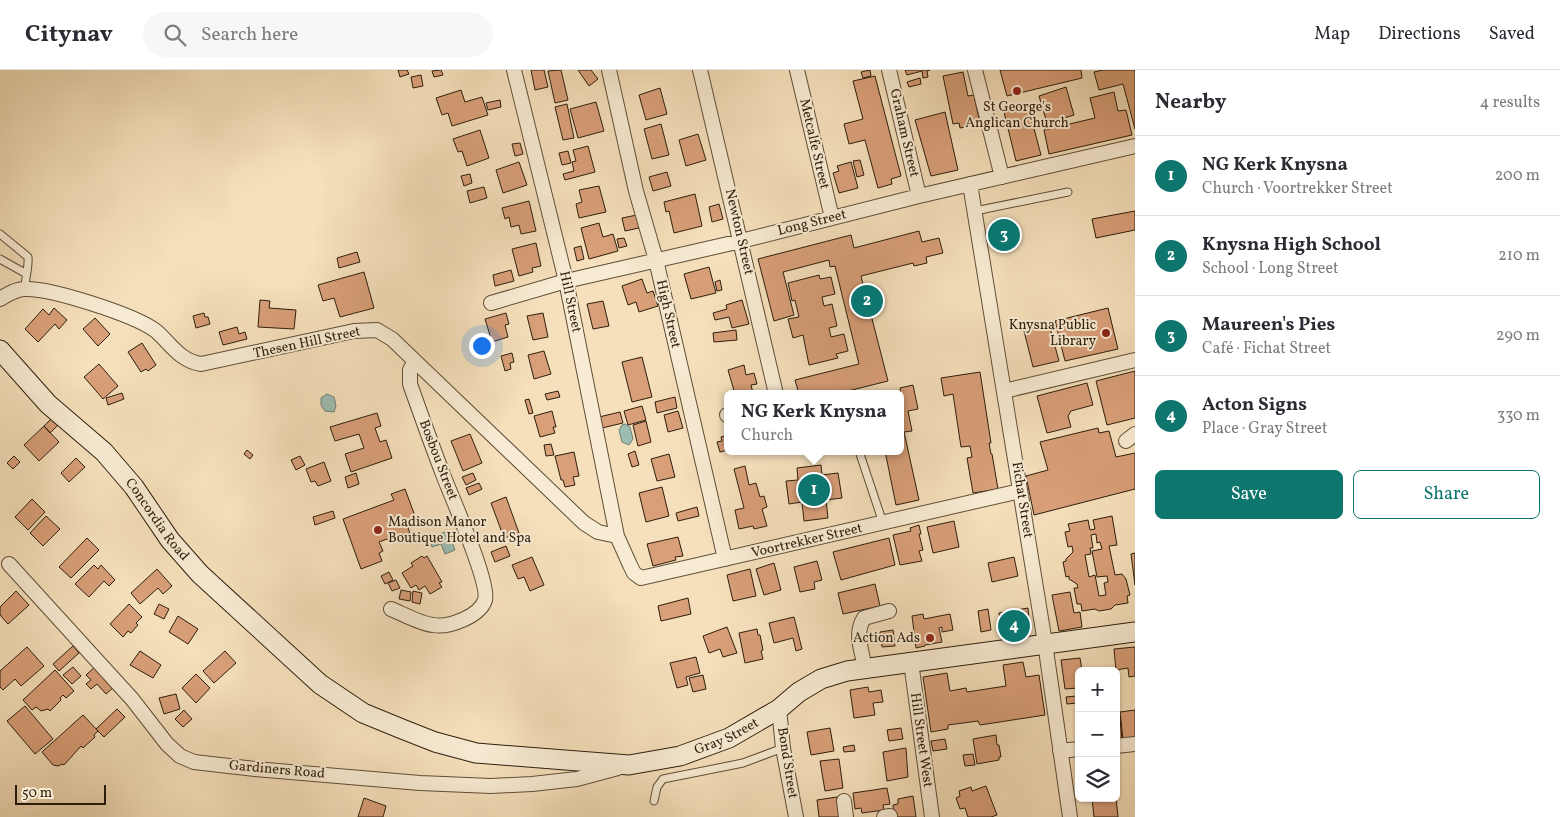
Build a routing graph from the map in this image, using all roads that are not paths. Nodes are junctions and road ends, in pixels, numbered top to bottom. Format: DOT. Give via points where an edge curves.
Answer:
graph roads {
  1 [pos="514,70"];
  2 [pos="609,70"];
  3 [pos="700,70"];
  4 [pos="797,70"];
  5 [pos="889,70"];
  6 [pos="975,70"];
  7 [pos="1135,146"];
  8 [pos="1002,177"];
  9 [pos="970,184"];
  10 [pos="1068,192"];
  11 [pos="919,196"];
  12 [pos="975,211"];
  13 [pos="832,218"];
  14 [pos="0,234"];
  15 [pos="741,241"];
  16 [pos="0,259"];
  17 [pos="656,260"];
  18 [pos="25,273"];
  19 [pos="566,281"];
  20 [pos="26,289"];
  21 [pos="0,299"];
  22 [pos="490,302"];
  23 [pos="0,350"];
  24 [pos="1135,360"];
  25 [pos="415,361"];
  26 [pos="775,390"];
  27 [pos="1004,391"];
  28 [pos="860,455"];
  29 [pos="1020,491"];
  30 [pos="883,524"];
  31 [pos="617,536"];
  32 [pos="725,559"];
  33 [pos="9,564"];
  34 [pos="390,609"];
  35 [pos="889,611"];
  36 [pos="1135,632"];
  37 [pos="1045,643"];
  38 [pos="911,662"];
  39 [pos="865,668"];
  40 [pos="320,684"];
  41 [pos="779,709"];
  42 [pos="1135,744"];
  43 [pos="1120,746"];
  44 [pos="783,748"];
  45 [pos="1075,749"];
  46 [pos="1060,751"];
  47 [pos="629,765"];
  48 [pos="654,801"];
  49 [pos="844,801"];
  50 [pos="796,817"];
  51 [pos="846,817"];
  52 [pos="932,817"];
  53 [pos="1070,817"];
  1 -- 19 [label="street, Hill Street"];
  2 -- 17 [label="street, High Street" via="636,191"];
  3 -- 15 [label="street, Newton Street"];
  4 -- 13 [label="street, Metcalfe Street"];
  5 -- 11 [label="street, Graham Street"];
  6 -- 8 [label="street"];
  7 -- 8 [label="street, Long Street"];
  8 -- 9 [label="street, Long Street"];
  9 -- 11 [label="street, Long Street"];
  9 -- 12 [label="street, Fichat Street"];
  10 -- 12 [label="lane"];
  11 -- 13 [label="street, Long Street"];
  12 -- 27 [label="street, Fichat Street"];
  13 -- 15 [label="street, Long Street"];
  14 -- 18 [label="lane" via="28,257"];
  15 -- 17 [label="street, Long Street"];
  15 -- 26 [label="street, Newton Street"];
  16 -- 18 [label="lane"];
  17 -- 19 [label="street, Long Street"];
  17 -- 32 [label="street, High Street"];
  18 -- 20 [label="lane"];
  19 -- 22 [label="street, Long Street"];
  19 -- 31 [label="street, Hill Street"];
  20 -- 21 [label="street, Thesen Hill Street"];
  20 -- 25 [label="street, Thesen Hill Street" via="113,310 142,322 191,363 215,362 367,330 385,334"];
  23 -- 40 [label="street, Concordia Road" via="48,404 104,452 134,487 170,540 200,574"];
  24 -- 27 [label="street"];
  25 -- 31 [label="street, Thesen Hill Street" via="584,523 604,534"];
  25 -- 34 [label="street, Bosbou Street" via="410,370 410,384 478,562 486,593 479,610 470,617 446,624 434,626"];
  27 -- 29 [label="street, Fichat Street"];
  28 -- 30 [label="lane"];
  29 -- 30 [label="street, Voortrekker Street"];
  29 -- 37 [label="street, Fichat Street"];
  30 -- 32 [label="street, Voortrekker Street"];
  31 -- 32 [label="street, Voortrekker Street" via="634,572 641,578"];
  33 -- 47 [label="street, Gardiners Road" via="132,699 167,744 180,756 194,762 420,784 491,786 577,779"];
  35 -- 39 [label="street" via="864,618 858,626"];
  36 -- 37 [label="street, Gray Street"];
  37 -- 38 [label="street, Gray Street"];
  37 -- 46 [label="street, Fichat Street"];
  38 -- 39 [label="street, Gray Street"];
  38 -- 52 [label="street, Hill Street West"];
  39 -- 41 [label="street, Gray Street" via="821,679"];
  40 -- 47 [label="street, Gray Street" via="363,713 468,751"];
  41 -- 44 [label="street, Bond Street"];
  41 -- 47 [label="street, Gray Street" via="729,738 680,756"];
  42 -- 43 [label="street"];
  44 -- 48 [label="lane" via="743,763 663,779 657,787"];
  44 -- 50 [label="street, Bond Street"];
  45 -- 46 [label="street"];
  46 -- 53 [label="street, Fichat Street"];
  49 -- 51 [label="street"];
}
